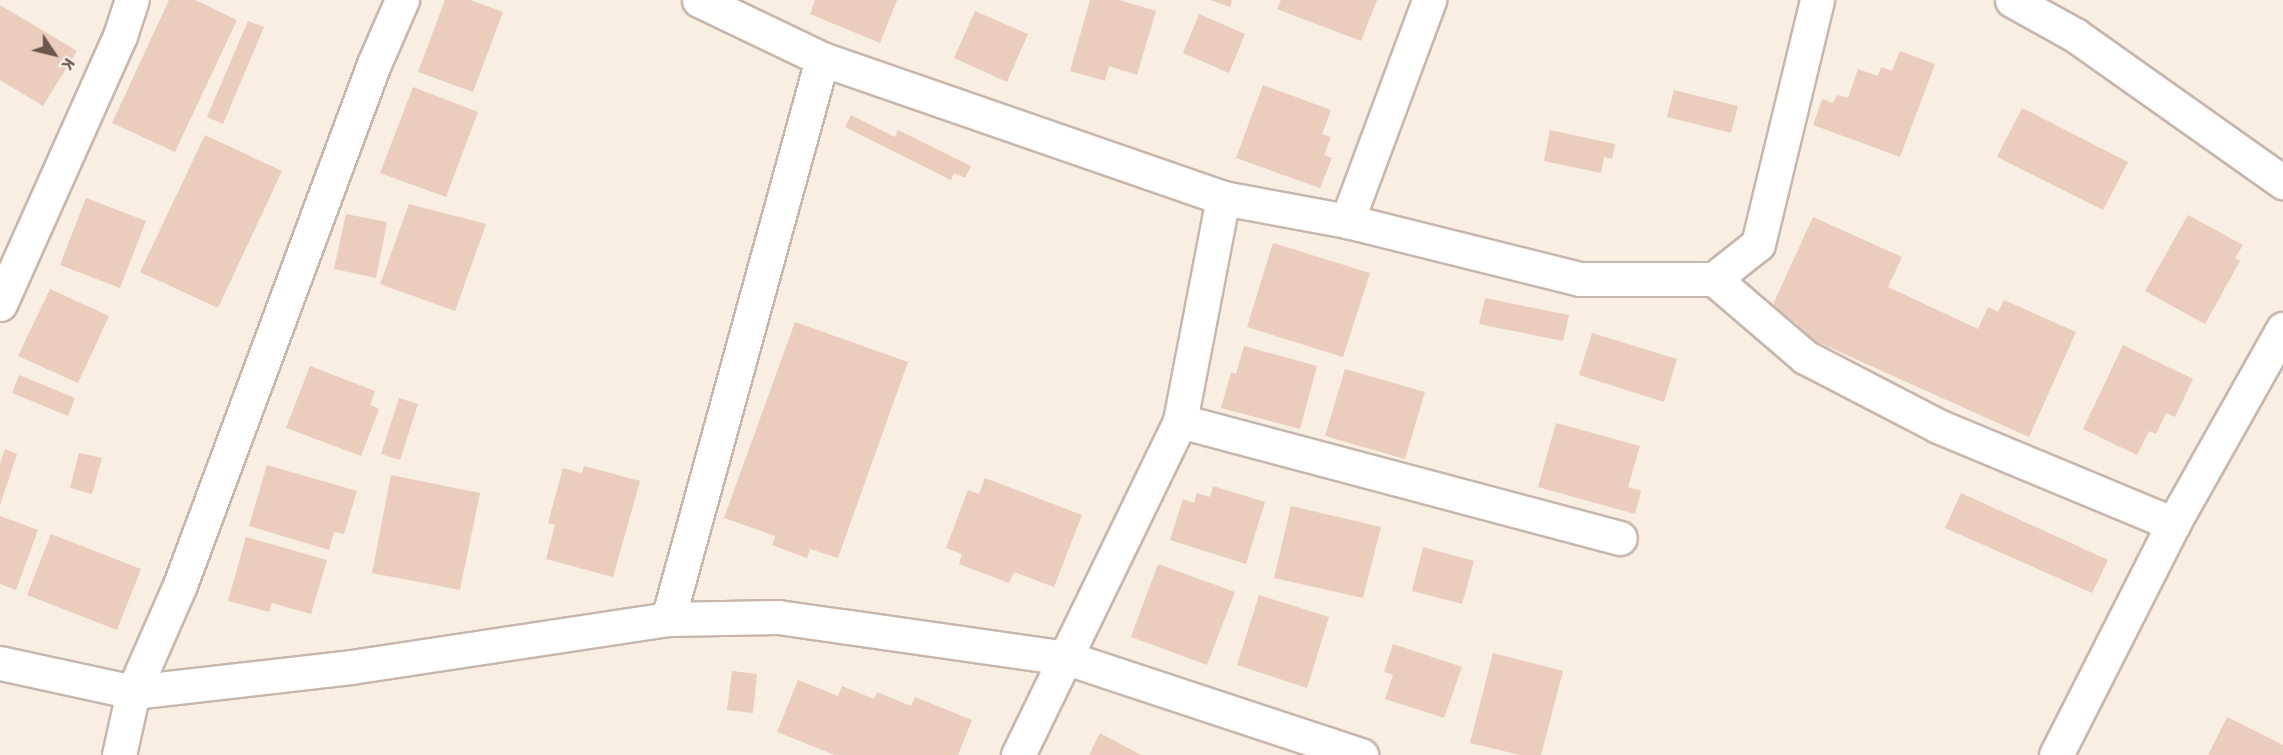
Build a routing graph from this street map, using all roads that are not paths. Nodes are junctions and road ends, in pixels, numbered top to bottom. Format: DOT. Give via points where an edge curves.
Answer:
graph roads {
  1 [pos="132,0"];
  2 [pos="402,0"];
  3 [pos="699,0"];
  4 [pos="1429,0"];
  5 [pos="1817,0"];
  6 [pos="2012,0"];
  7 [pos="822,59"];
  8 [pos="2283,182"];
  9 [pos="1223,198"];
  10 [pos="1347,221"];
  11 [pos="1714,279"];
  12 [pos="0,304"];
  13 [pos="2283,329"];
  14 [pos="1180,421"];
  15 [pos="2173,524"];
  16 [pos="1620,537"];
  17 [pos="668,619"];
  18 [pos="1067,658"];
  19 [pos="0,663"];
  20 [pos="133,692"];
  21 [pos="119,755"];
  22 [pos="1018,755"];
  23 [pos="1361,755"];
  24 [pos="2056,755"];
  1 -- 12 [label="street" via="120,36"];
  2 -- 20 [label="street" via="374,64 180,585"];
  3 -- 7 [label="street"];
  4 -- 10 [label="street"];
  5 -- 11 [label="street" via="1758,244"];
  6 -- 8 [label="street" via="2075,35"];
  7 -- 9 [label="street"];
  7 -- 17 [label="street"];
  9 -- 10 [label="street"];
  9 -- 14 [label="street"];
  10 -- 11 [label="street" via="1580,279"];
  11 -- 15 [label="street" via="1805,357 1938,426"];
  13 -- 15 [label="street"];
  14 -- 16 [label="street"];
  14 -- 18 [label="street"];
  15 -- 24 [label="street"];
  17 -- 18 [label="street" via="778,617"];
  17 -- 20 [label="street" via="351,667"];
  18 -- 22 [label="street"];
  18 -- 23 [label="street"];
  19 -- 20 [label="street"];
  20 -- 21 [label="street"];
}
